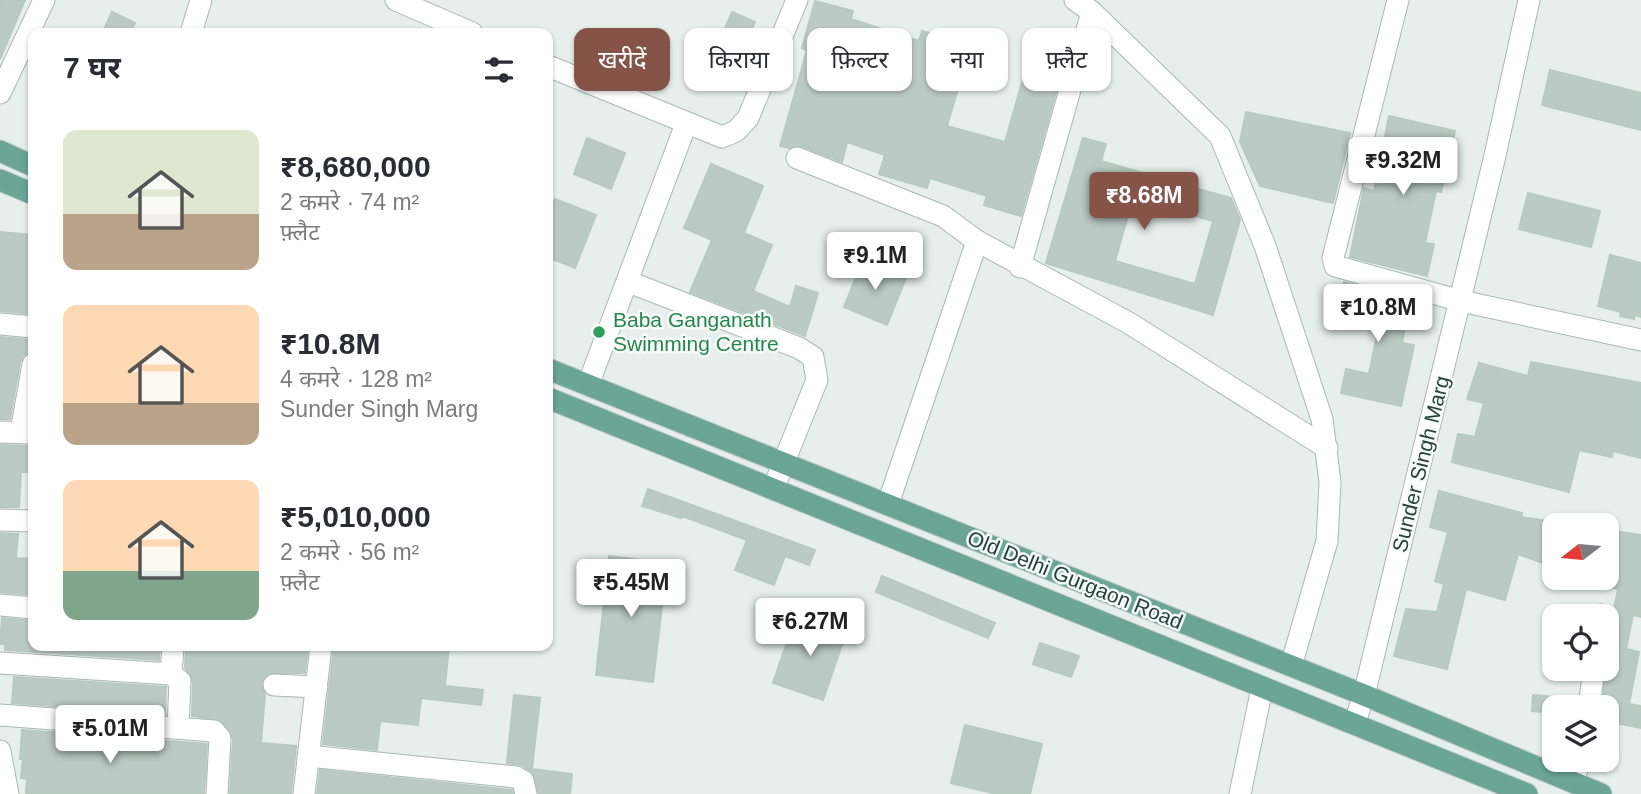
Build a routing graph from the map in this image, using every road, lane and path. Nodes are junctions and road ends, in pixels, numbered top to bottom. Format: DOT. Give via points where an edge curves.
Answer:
graph roads {
  1 [pos="44,0"];
  2 [pos="201,0"];
  3 [pos="397,0"];
  4 [pos="797,0"];
  5 [pos="1398,0"];
  6 [pos="1529,0"];
  7 [pos="1083,6"];
  8 [pos="434,8"];
  9 [pos="193,28"];
  10 [pos="464,28"];
  11 [pos="7,59"];
  12 [pos="553,68"];
  13 [pos="0,93"];
  14 [pos="685,124"];
  15 [pos="0,151"];
  16 [pos="797,158"];
  17 [pos="28,164"];
  18 [pos="0,180"];
  19 [pos="28,192"];
  20 [pos="977,242"];
  21 [pos="1020,267"];
  22 [pos="629,282"];
  23 [pos="1461,301"];
  24 [pos="0,324"];
  25 [pos="28,327"];
  26 [pos="1641,340"];
  27 [pos="553,371"];
  28 [pos="588,385"];
  29 [pos="28,387"];
  30 [pos="553,400"];
  31 [pos="18,432"];
  32 [pos="1327,448"];
  33 [pos="784,464"];
  34 [pos="773,489"];
  35 [pos="888,505"];
  36 [pos="0,520"];
  37 [pos="28,521"];
  38 [pos="0,605"];
  39 [pos="28,608"];
  40 [pos="173,651"];
  41 [pos="321,651"];
  42 [pos="0,663"];
  43 [pos="1291,666"];
  44 [pos="171,674"];
  45 [pos="274,685"];
  46 [pos="317,687"];
  47 [pos="1262,688"];
  48 [pos="1364,695"];
  49 [pos="0,715"];
  50 [pos="1354,722"];
  51 [pos="178,728"];
  52 [pos="308,756"];
  53 [pos="1,763"];
  54 [pos="1576,772"];
  55 [pos="1573,782"];
  56 [pos="8,794"];
  57 [pos="217,794"];
  58 [pos="304,794"];
  59 [pos="526,794"];
  60 [pos="1240,794"];
  61 [pos="1527,794"];
  62 [pos="1601,794"];
  1 -- 11 [label="street"];
  2 -- 9 [label="street"];
  3 -- 8 [label="street"];
  4 -- 14 [label="street" via="748,118 722,137"];
  5 -- 23 [label="street" via="1333,263"];
  6 -- 23 [label="street, Sunder Singh Marg"];
  7 -- 21 [label="street"];
  7 -- 32 [label="street" via="1220,136 1265,246 1322,419"];
  8 -- 10 [label="street"];
  11 -- 13 [label="street"];
  12 -- 14 [label="street"];
  14 -- 22 [label="street"];
  15 -- 17 [label="main road"];
  16 -- 20 [label="street" via="943,216"];
  18 -- 19 [label="main road"];
  20 -- 21 [label="street"];
  20 -- 35 [label="street"];
  21 -- 32 [label="street" via="1129,323"];
  22 -- 28 [label="street"];
  22 -- 33 [label="street" via="813,357 817,380"];
  23 -- 26 [label="street"];
  23 -- 48 [label="street, Sunder Singh Marg"];
  24 -- 25 [label="street"];
  27 -- 28 [label="main road, Old Delhi Gurgaon Road"];
  28 -- 33 [label="main road, Old Delhi Gurgaon Road"];
  29 -- 31 [label="street"];
  30 -- 34 [label="main road, Old Delhi Gurgaon Road"];
  32 -- 43 [label="street" via="1327,541"];
  33 -- 34 [label="street"];
  33 -- 35 [label="main road, Old Delhi Gurgaon Road"];
  34 -- 47 [label="main road, Old Delhi Gurgaon Road"];
  35 -- 43 [label="main road, Old Delhi Gurgaon Road"];
  36 -- 37 [label="street"];
  38 -- 39 [label="street"];
  40 -- 44 [label="street"];
  41 -- 46 [label="street"];
  42 -- 44 [label="street"];
  43 -- 48 [label="main road, Old Delhi Gurgaon Road"];
  44 -- 51 [label="street" via="180,681"];
  45 -- 46 [label="street"];
  46 -- 52 [label="street"];
  47 -- 50 [label="main road, Old Delhi Gurgaon Road"];
  47 -- 60 [label="street"];
  48 -- 50 [label="street, Sunder Singh Marg"];
  48 -- 55 [label="main road, Old Delhi Gurgaon Road"];
  49 -- 51 [label="street"];
  50 -- 61 [label="main road, Old Delhi Gurgaon Road"];
  51 -- 57 [label="street" via="214,732 220,738"];
  52 -- 58 [label="street"];
  52 -- 59 [label="street" via="516,778 523,781"];
  53 -- 56 [label="street"];
  54 -- 55 [label="street"];
  55 -- 62 [label="main road, Old Delhi Gurgaon Road"];
}
